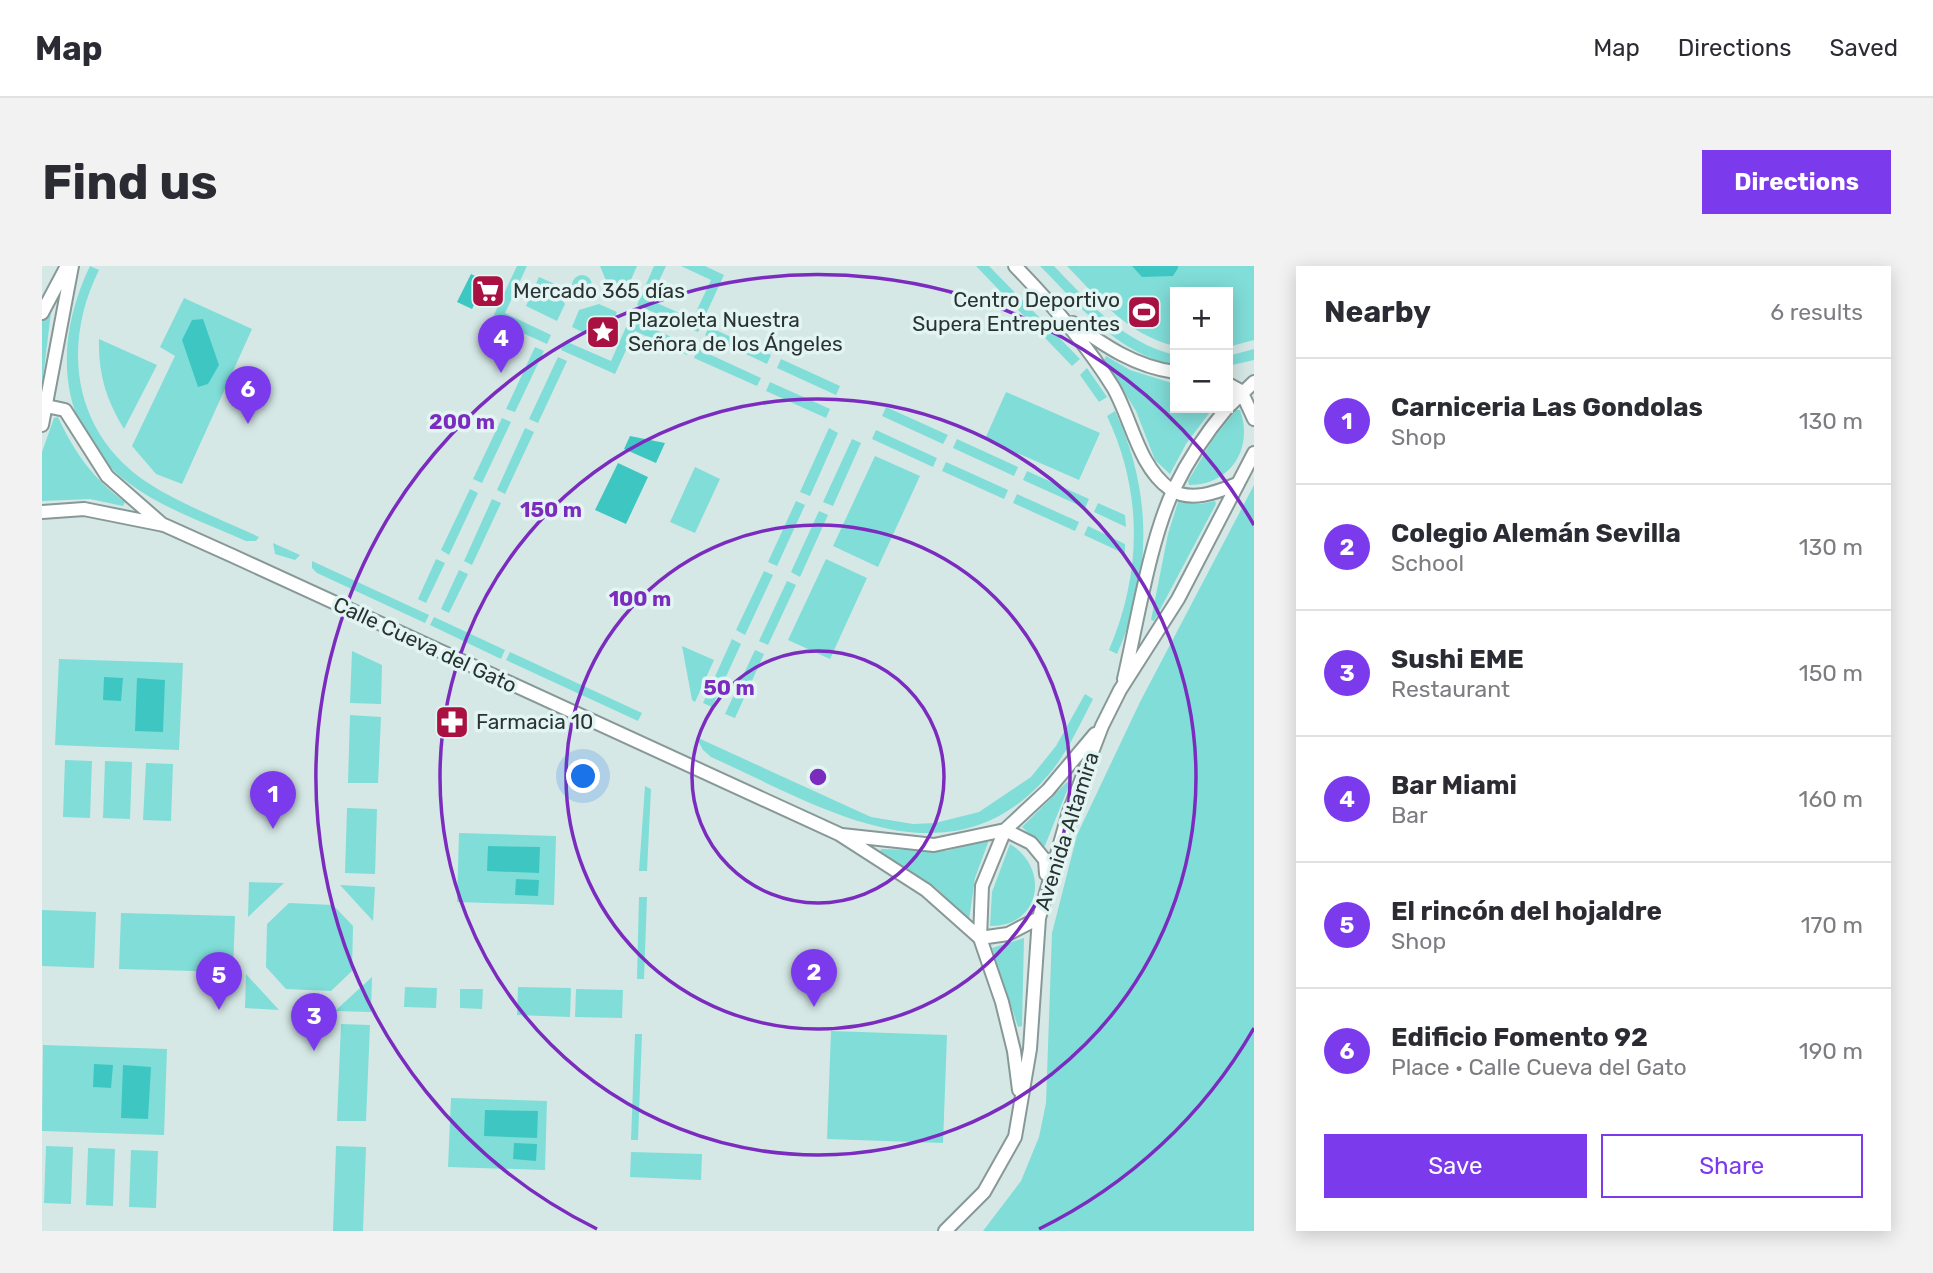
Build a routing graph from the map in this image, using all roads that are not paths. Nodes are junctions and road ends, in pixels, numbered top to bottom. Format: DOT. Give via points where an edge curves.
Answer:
graph roads {
  1 [pos="67,266"];
  2 [pos="72,266"];
  3 [pos="1015,266"];
  4 [pos="42,313"];
  5 [pos="1067,319"];
  6 [pos="1170,371"];
  7 [pos="1254,382"];
  8 [pos="1233,387"];
  9 [pos="1241,391"];
  10 [pos="1233,400"];
  11 [pos="43,405"];
  12 [pos="1222,413"];
  13 [pos="1254,419"];
  14 [pos="42,425"];
  15 [pos="1254,453"];
  16 [pos="1237,484"];
  17 [pos="1172,491"];
  18 [pos="42,512"];
  19 [pos="164,525"];
  20 [pos="1122,688"];
  21 [pos="1102,726"];
  22 [pos="1005,830"];
  23 [pos="839,834"];
  24 [pos="1047,882"];
  25 [pos="1039,918"];
  26 [pos="980,937"];
  27 [pos="1021,1104"];
  28 [pos="945,1231"];
  1 -- 4 [label="street"];
  2 -- 11 [label="street"];
  3 -- 5 [label="street"];
  5 -- 6 [label="street" via="1111,350"];
  5 -- 17 [label="street" via="1129,417 1145,460"];
  7 -- 9 [label="street, Avenida Altamira"];
  8 -- 9 [label="street"];
  9 -- 10 [label="street, Avenida Altamira"];
  9 -- 13 [label="street"];
  11 -- 14 [label="street"];
  11 -- 19 [label="street" via="65,410 107,476"];
  12 -- 17 [label="street, Avenida Altamira"];
  15 -- 16 [label="street, Avenida Altamira"];
  16 -- 17 [label="street" via="1203,496"];
  16 -- 20 [label="street, Avenida Altamira" via="1178,599"];
  17 -- 20 [label="street, Avenida Altamira"];
  18 -- 19 [label="street" via="84,509"];
  19 -- 23 [label="street, Calle Cueva del Gato"];
  20 -- 21 [label="street, Avenida Altamira"];
  21 -- 22 [label="street, Avenida Altamira" via="1048,790"];
  21 -- 24 [label="street, Avenida Altamira"];
  22 -- 23 [label="street" via="934,845"];
  22 -- 24 [label="street" via="1031,844 1045,860"];
  22 -- 26 [label="street, Avenida Altamira" via="982,886"];
  23 -- 26 [label="street" via="926,890"];
  24 -- 25 [label="street, Avenida Altamira"];
  25 -- 26 [label="street" via="1008,933"];
  25 -- 27 [label="street, Avenida Altamira" via="1030,1049"];
  26 -- 27 [label="street, Avenida Altamira" via="1002,1002"];
  27 -- 28 [label="street, Avenida Altamira" via="1015,1137 984,1192"];
}
